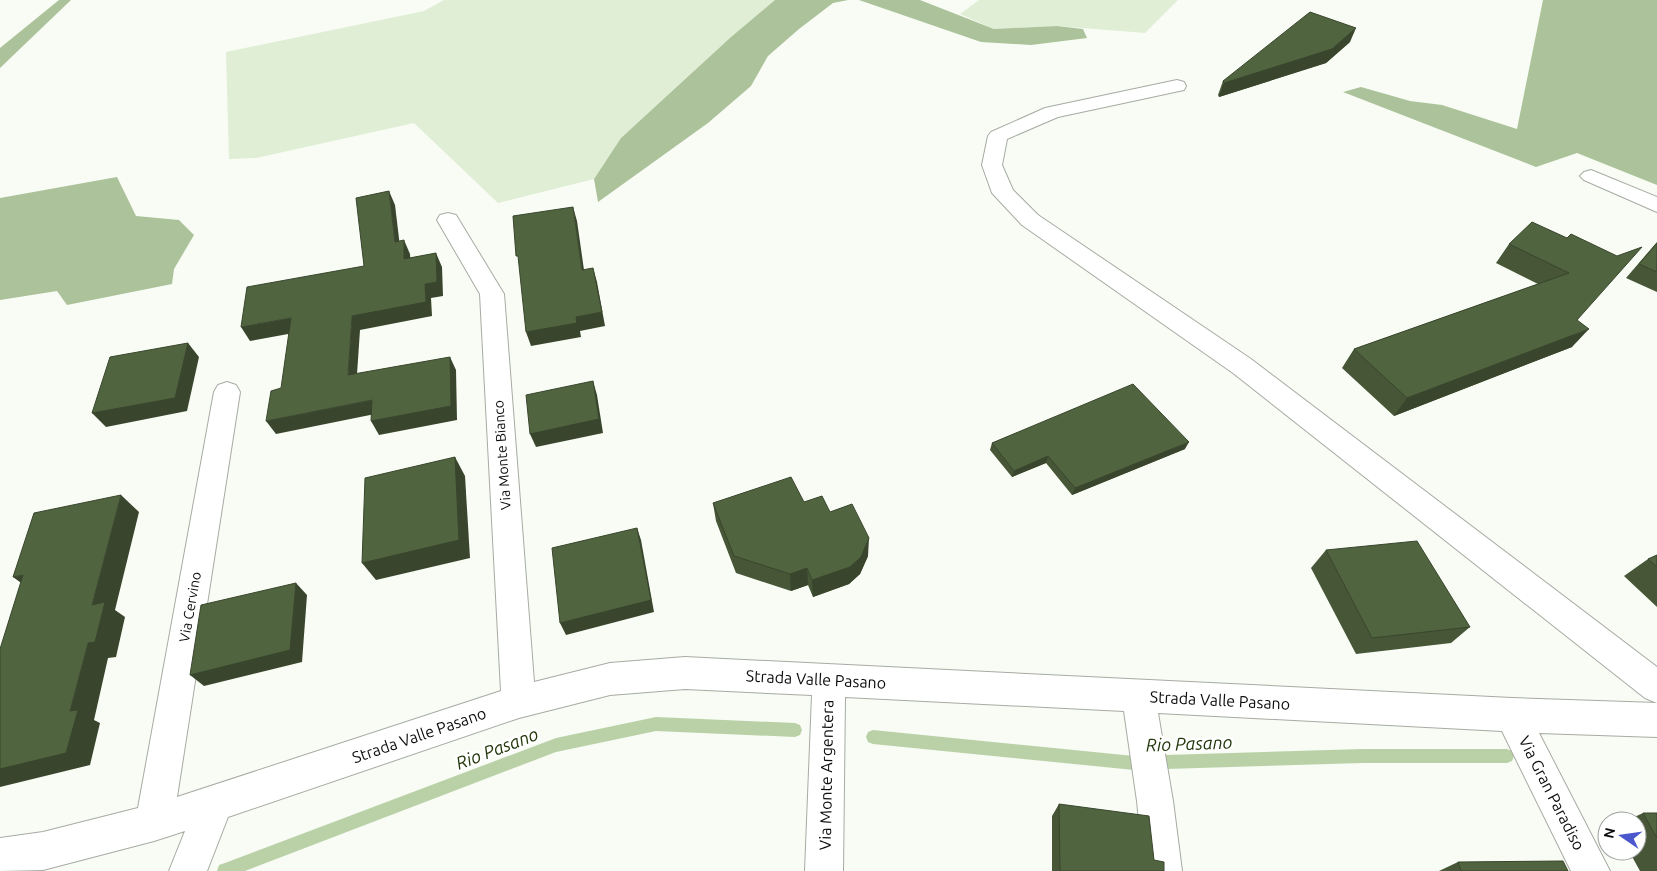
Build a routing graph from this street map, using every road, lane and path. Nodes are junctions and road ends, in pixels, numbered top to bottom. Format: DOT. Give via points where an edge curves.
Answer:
graph roads {
  1 [pos="1177,86"];
  2 [pos="1591,176"];
  3 [pos="1657,205"];
  4 [pos="448,220"];
  5 [pos="227,392"];
  6 [pos="829,679"];
  7 [pos="1657,687"];
  8 [pos="1139,696"];
  9 [pos="519,702"];
  10 [pos="1512,715"];
  11 [pos="1657,720"];
  12 [pos="215,803"];
  13 [pos="154,823"];
  14 [pos="0,857"];
  15 [pos="190,866"];
  16 [pos="824,871"];
  17 [pos="1163,871"];
  18 [pos="1591,871"];
  1 -- 7 [label="street" via="1052,112 998,136 992,165 1003,193 1030,220 1242,366"];
  2 -- 3 [label="street"];
  4 -- 9 [label="street, Via Monte Bianco" via="492,294"];
  5 -- 13 [label="street, Via Cervino"];
  6 -- 8 [label="street, Strada Valle Pasano"];
  6 -- 9 [label="street, Strada Valle Pasano" via="685,673 610,679"];
  6 -- 16 [label="street, Via Monte Argentera"];
  8 -- 10 [label="street, Strada Valle Pasano"];
  8 -- 17 [label="street" via="1156,801"];
  9 -- 12 [label="street, Strada Valle Pasano"];
  10 -- 11 [label="street, Strada Valle Pasano"];
  10 -- 18 [label="street, Via Gran Paradiso"];
  12 -- 13 [label="street, Strada Valle Pasano"];
  12 -- 15 [label="street"];
  13 -- 14 [label="street, Strada Valle Pasano" via="43,851"];
}
